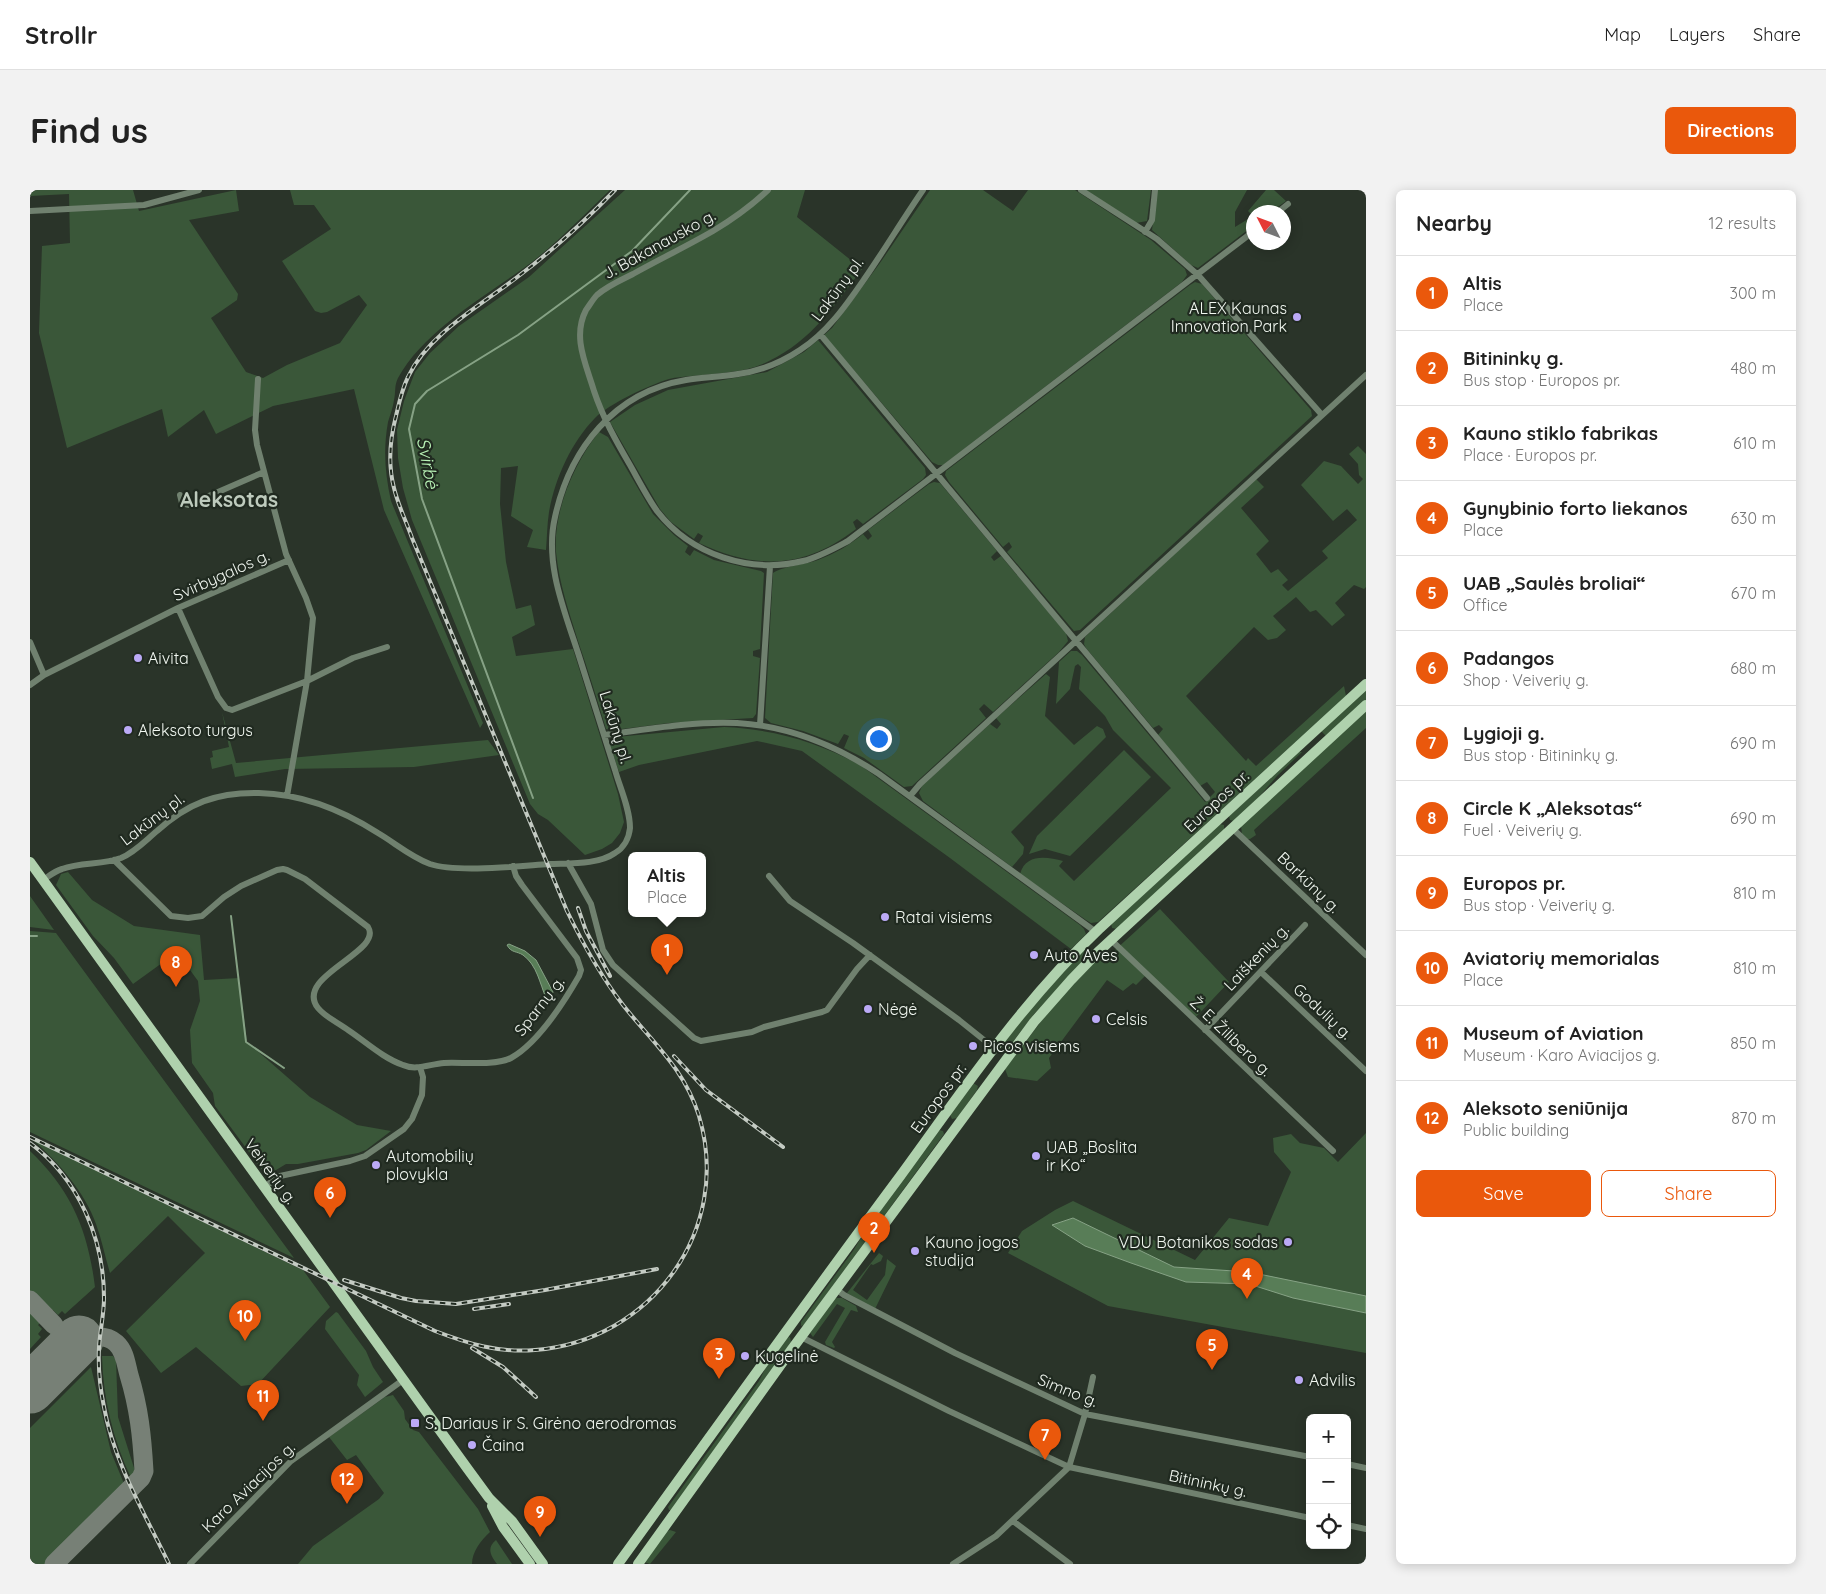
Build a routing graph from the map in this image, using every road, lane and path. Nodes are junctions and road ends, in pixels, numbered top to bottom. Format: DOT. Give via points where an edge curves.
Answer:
graph roads {
  1 [pos="199,190"];
  2 [pos="768,190"];
  3 [pos="923,190"];
  4 [pos="1081,190"];
  5 [pos="1155,190"];
  6 [pos="30,211"];
  7 [pos="1146,232"];
  8 [pos="1246,237"];
  9 [pos="1198,275"];
  10 [pos="820,334"];
  11 [pos="1366,375"];
  12 [pos="258,379"];
  13 [pos="1322,415"];
  14 [pos="605,420"];
  15 [pos="264,472"];
  16 [pos="936,474"];
  17 [pos="180,495"];
  18 [pos="289,560"];
  19 [pos="770,566"];
  20 [pos="178,608"];
  21 [pos="1076,640"];
  22 [pos="30,642"];
  23 [pos="387,647"];
  24 [pos="44,675"];
  25 [pos="307,681"];
  26 [pos="1366,684"];
  27 [pos="30,685"];
  28 [pos="1366,705"];
  29 [pos="760,725"];
  30 [pos="604,735"];
  31 [pos="1303,742"];
  32 [pos="1307,760"];
  33 [pos="287,796"];
  34 [pos="910,796"];
  35 [pos="1207,798"];
  36 [pos="1221,817"];
  37 [pos="1232,828"];
  38 [pos="114,860"];
  39 [pos="30,862"];
  40 [pos="568,862"];
  41 [pos="513,866"];
  42 [pos="769,876"];
  43 [pos="43,880"];
  44 [pos="1306,925"];
  45 [pos="1098,931"];
  46 [pos="1111,940"];
  47 [pos="870,955"];
  48 [pos="1366,955"];
  49 [pos="1260,972"];
  50 [pos="1205,1030"];
  51 [pos="994,1048"];
  52 [pos="1007,1058"];
  53 [pos="420,1068"];
  54 [pos="1366,1071"];
  55 [pos="942,1119"];
  56 [pos="954,1129"];
  57 [pos="1332,1151"];
  58 [pos="264,1187"];
  59 [pos="836,1289"];
  60 [pos="796,1317"];
  61 [pos="801,1337"];
  62 [pos="1093,1377"];
  63 [pos="403,1380"];
  64 [pos="1085,1414"];
  65 [pos="1306,1456"];
  66 [pos="1351,1465"];
  67 [pos="1069,1467"];
  68 [pos="1366,1468"];
  69 [pos="489,1498"];
  70 [pos="655,1512"];
  71 [pos="1306,1517"];
  72 [pos="668,1521"];
  73 [pos="1013,1521"];
  74 [pos="1351,1526"];
  75 [pos="1366,1529"];
  76 [pos="190,1564"];
  77 [pos="530,1564"];
  78 [pos="543,1564"];
  79 [pos="618,1564"];
  80 [pos="638,1564"];
  81 [pos="953,1564"];
  82 [pos="1070,1564"];
  1 -- 6 [label="street" via="144,205"];
  2 -- 14 [label="street, J. Bakanausko g." via="714,230 608,288 587,309 581,321 580,348"];
  3 -- 10 [label="street, Lakūnų pl." via="842,310"];
  4 -- 7 [label="street"];
  5 -- 7 [label="street" via="1152,220"];
  7 -- 9 [label="street"];
  8 -- 9 [label="street, J. Bakanausko g."];
  9 -- 13 [label="street"];
  9 -- 16 [label="street, J. Bakanausko g."];
  10 -- 14 [label="street, Lakūnų pl." via="777,363 742,374 684,380 662,386"];
  10 -- 16 [label="street"];
  11 -- 13 [label="street"];
  12 -- 15 [label="street" via="255,430"];
  13 -- 21 [label="street"];
  14 -- 19 [label="street, J. Bakanausko g." via="650,500 673,529 714,554 744,563"];
  14 -- 30 [label="street, Lakūnų pl." via="570,469 558,504 552,540 554,568 563,605"];
  15 -- 17 [label="street" via="188,505 182,503"];
  15 -- 18 [label="street"];
  16 -- 19 [label="street, J. Bakanausko g." via="848,541 804,561"];
  16 -- 21 [label="street"];
  18 -- 20 [label="street, Svirbygalos g."];
  18 -- 25 [label="street, Svirbygalos g." via="313,618"];
  19 -- 29 [label="street"];
  20 -- 24 [label="street, Svirbygalos g."];
  20 -- 25 [label="street" via="226,708 232,710"];
  21 -- 34 [label="street"];
  21 -- 35 [label="street"];
  22 -- 24 [label="street"];
  23 -- 25 [label="street" via="353,658"];
  24 -- 27 [label="street, Svirbygalos g."];
  25 -- 33 [label="street, Svirbygalos g."];
  26 -- 31 [label="main road, Europos pr."];
  28 -- 32 [label="main road, Europos pr."];
  29 -- 30 [label="street" via="702,724"];
  29 -- 34 [label="street" via="797,734 843,752"];
  30 -- 40 [label="street, Lakūnų pl." via="626,809 629,835 615,854 596,860"];
  31 -- 32 [label="main road" via="1308,747"];
  31 -- 36 [label="main road, Europos pr."];
  32 -- 37 [label="main road, Europos pr."];
  33 -- 38 [label="street, Lakūnų pl." via="231,794 200,801 167,822 131,853"];
  33 -- 41 [label="street, Lakūnų pl." via="340,811 417,858 436,866"];
  34 -- 45 [label="street"];
  36 -- 37 [label="main road"];
  36 -- 45 [label="main road, Europos pr."];
  37 -- 46 [label="main road, Europos pr."];
  37 -- 48 [label="street, Barkūnų g."];
  38 -- 43 [label="street, Lakūnų pl." via="64,868"];
  38 -- 53 [label="street, Sparnų g." via="171,916 188,918 202,916 241,886 277,870 287,870 305,879 370,931 368,940 323,978 314,992 315,1002 324,1014 381,1053 403,1066"];
  39 -- 43 [label="main road, Veiverių g."];
  40 -- 41 [label="street, Lakūnų pl."];
  40 -- 47 [label="street" via="591,904 604,950 613,965 701,1041 752,1032 827,1010"];
  41 -- 53 [label="street, Sparnų g." via="522,885 577,958 581,970 579,976 546,1024 527,1046 512,1057 503,1061 444,1063"];
  42 -- 47 [label="street" via="790,901"];
  43 -- 58 [label="main road, Veiverių g."];
  44 -- 49 [label="street, Laiškenių g."];
  45 -- 46 [label="main road"];
  45 -- 51 [label="main road, Europos pr." via="1049,980"];
  46 -- 50 [label="street, Ž. E. Žilibero g."];
  46 -- 52 [label="main road, Europos pr." via="1051,1001"];
  47 -- 51 [label="street"];
  49 -- 50 [label="street, Laiškenių g."];
  49 -- 54 [label="street, Godulių g."];
  50 -- 57 [label="street, Ž. E. Žilibero g."];
  51 -- 52 [label="main road"];
  51 -- 55 [label="main road, Europos pr."];
  52 -- 56 [label="main road, Europos pr."];
  53 -- 58 [label="street" via="422,1096 412,1120 404,1129 366,1156 280,1176"];
  55 -- 56 [label="main road"];
  55 -- 60 [label="main road, Europos pr."];
  56 -- 59 [label="main road, Europos pr."];
  58 -- 63 [label="main road, Veiverių g."];
  59 -- 61 [label="main road, Europos pr."];
  59 -- 64 [label="street, Simno g." via="916,1334"];
  60 -- 61 [label="main road" via="795,1332"];
  60 -- 70 [label="main road, Europos pr."];
  61 -- 67 [label="street, Bitininkų g."];
  61 -- 72 [label="main road, Europos pr."];
  62 -- 64 [label="street"];
  63 -- 69 [label="main road, Veiverių g."];
  63 -- 76 [label="street, Karo Aviacijos g." via="291,1461"];
  64 -- 65 [label="street, Simno g."];
  64 -- 67 [label="street"];
  66 -- 68 [label="street"];
  67 -- 71 [label="street, Bitininkų g."];
  67 -- 73 [label="street"];
  69 -- 77 [label="main road, Veiverių g." via="503,1527"];
  69 -- 78 [label="main road, Veiverių g." via="512,1521"];
  70 -- 72 [label="main road"];
  70 -- 79 [label="main road, Europos pr."];
  72 -- 80 [label="main road, Europos pr."];
  73 -- 81 [label="street"];
  73 -- 82 [label="street"];
  74 -- 75 [label="street"];
}
